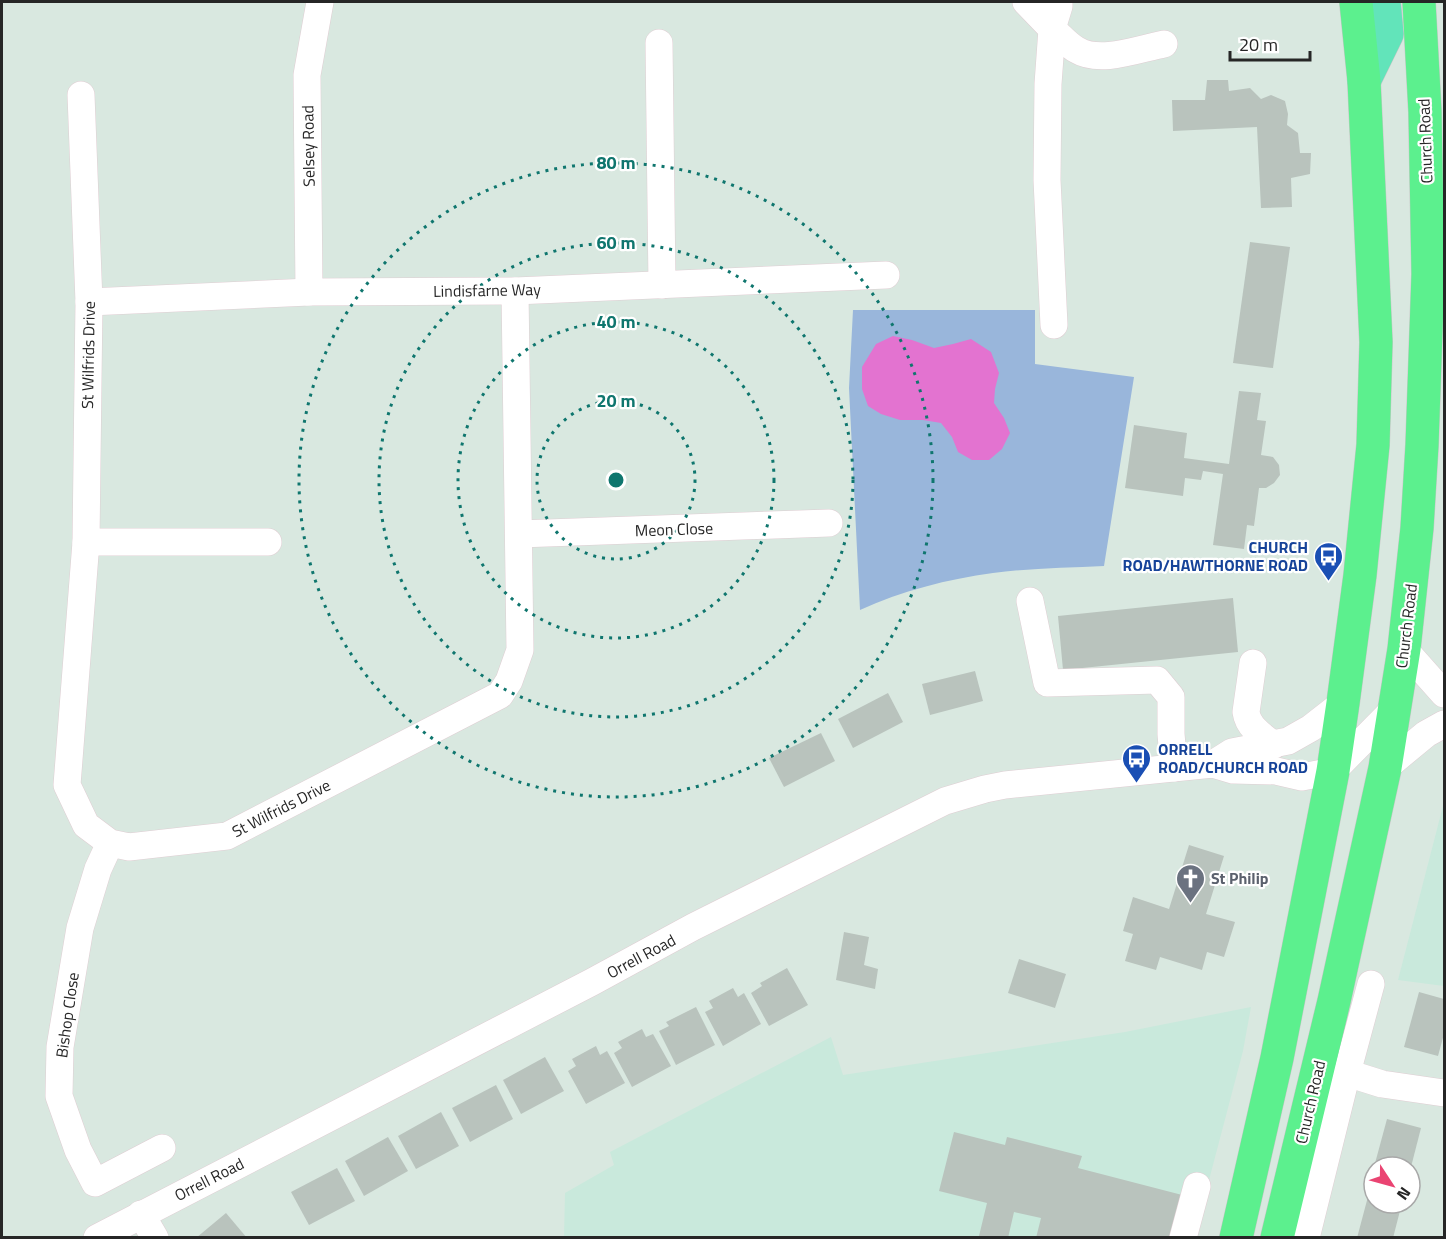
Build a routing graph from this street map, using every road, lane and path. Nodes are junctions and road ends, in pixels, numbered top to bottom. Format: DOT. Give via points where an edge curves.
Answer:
graph roads {
  1 [pos="320,2"];
  2 [pos="1026,2"];
  3 [pos="1059,2"];
  4 [pos="1356,2"];
  5 [pos="1384,2"];
  6 [pos="1419,2"];
  7 [pos="1052,29"];
  8 [pos="659,43"];
  9 [pos="1164,44"];
  10 [pos="1364,81"];
  11 [pos="81,95"];
  12 [pos="886,275"];
  13 [pos="662,285"];
  14 [pos="309,291"];
  15 [pos="514,291"];
  16 [pos="89,302"];
  17 [pos="1054,325"];
  18 [pos="829,523"];
  19 [pos="519,534"];
  20 [pos="86,542"];
  21 [pos="268,542"];
  22 [pos="1030,601"];
  23 [pos="1404,649"];
  24 [pos="1253,663"];
  25 [pos="1444,694"];
  26 [pos="1343,703"];
  27 [pos="1395,708"];
  28 [pos="1444,724"];
  29 [pos="1274,745"];
  30 [pos="1213,764"];
  31 [pos="1174,768"];
  32 [pos="1385,768"];
  33 [pos="1333,771"];
  34 [pos="111,843"];
  35 [pos="1371,984"];
  36 [pos="1347,1073"];
  37 [pos="1444,1093"];
  38 [pos="162,1148"];
  39 [pos="1197,1186"];
  40 [pos="141,1214"];
  41 [pos="97,1238"];
  42 [pos="155,1238"];
  43 [pos="1183,1238"];
  44 [pos="1236,1238"];
  45 [pos="1277,1238"];
  46 [pos="1306,1238"];
  1 -- 14 [label="street, Selsey Road" via="307,75"];
  2 -- 7 [label="street"];
  3 -- 7 [label="street"];
  4 -- 10 [label="highway"];
  5 -- 10 [label="main road" via="1387,34"];
  6 -- 23 [label="highway, Church Road" via="1428,273 1417,528"];
  7 -- 9 [label="street" via="1088,56 1106,57"];
  7 -- 17 [label="street" via="1047,180"];
  8 -- 13 [label="street"];
  10 -- 26 [label="highway" via="1376,342 1373,434"];
  11 -- 16 [label="street, St Wilfrids Drive"];
  12 -- 13 [label="street, Lindisfarne Way"];
  13 -- 15 [label="street, Lindisfarne Way"];
  14 -- 15 [label="street, Lindisfarne Way"];
  14 -- 16 [label="street, Lindisfarne Way"];
  15 -- 19 [label="street, St Wilfrids Drive"];
  16 -- 20 [label="street, St Wilfrids Drive"];
  18 -- 19 [label="street, Meon Close"];
  19 -- 34 [label="street, St Wilfrids Drive" via="520,650 500,695 227,836 129,847"];
  20 -- 21 [label="street"];
  20 -- 34 [label="street, St Wilfrids Drive" via="67,785 86,825"];
  22 -- 31 [label="street" via="1047,683 1157,680 1171,697"];
  23 -- 25 [label="street"];
  23 -- 27 [label="highway, Church Road"];
  24 -- 29 [label="street" via="1247,719"];
  26 -- 29 [label="street, Orrell Road" via="1298,735"];
  26 -- 33 [label="highway"];
  27 -- 32 [label="highway, Church Road"];
  27 -- 33 [label="street"];
  28 -- 32 [label="street"];
  29 -- 30 [label="street, Orrell Road" via="1232,752"];
  30 -- 31 [label="street, Orrell Road"];
  30 -- 33 [label="street, Orrell Road" via="1233,770 1276,771 1302,777"];
  31 -- 40 [label="street, Orrell Road" via="1005,785 945,801 693,927"];
  32 -- 45 [label="highway, Church Road"];
  33 -- 44 [label="highway" via="1277,1058"];
  34 -- 38 [label="street, Bishop Close" via="98,869 80,928 60,1047 59,1096 78,1150 95,1183"];
  35 -- 36 [label="street, Church Road"];
  36 -- 37 [label="street" via="1382,1084"];
  36 -- 46 [label="street, Church Road"];
  39 -- 43 [label="street"];
  40 -- 41 [label="street, Orrell Road"];
  40 -- 42 [label="street"];
}
